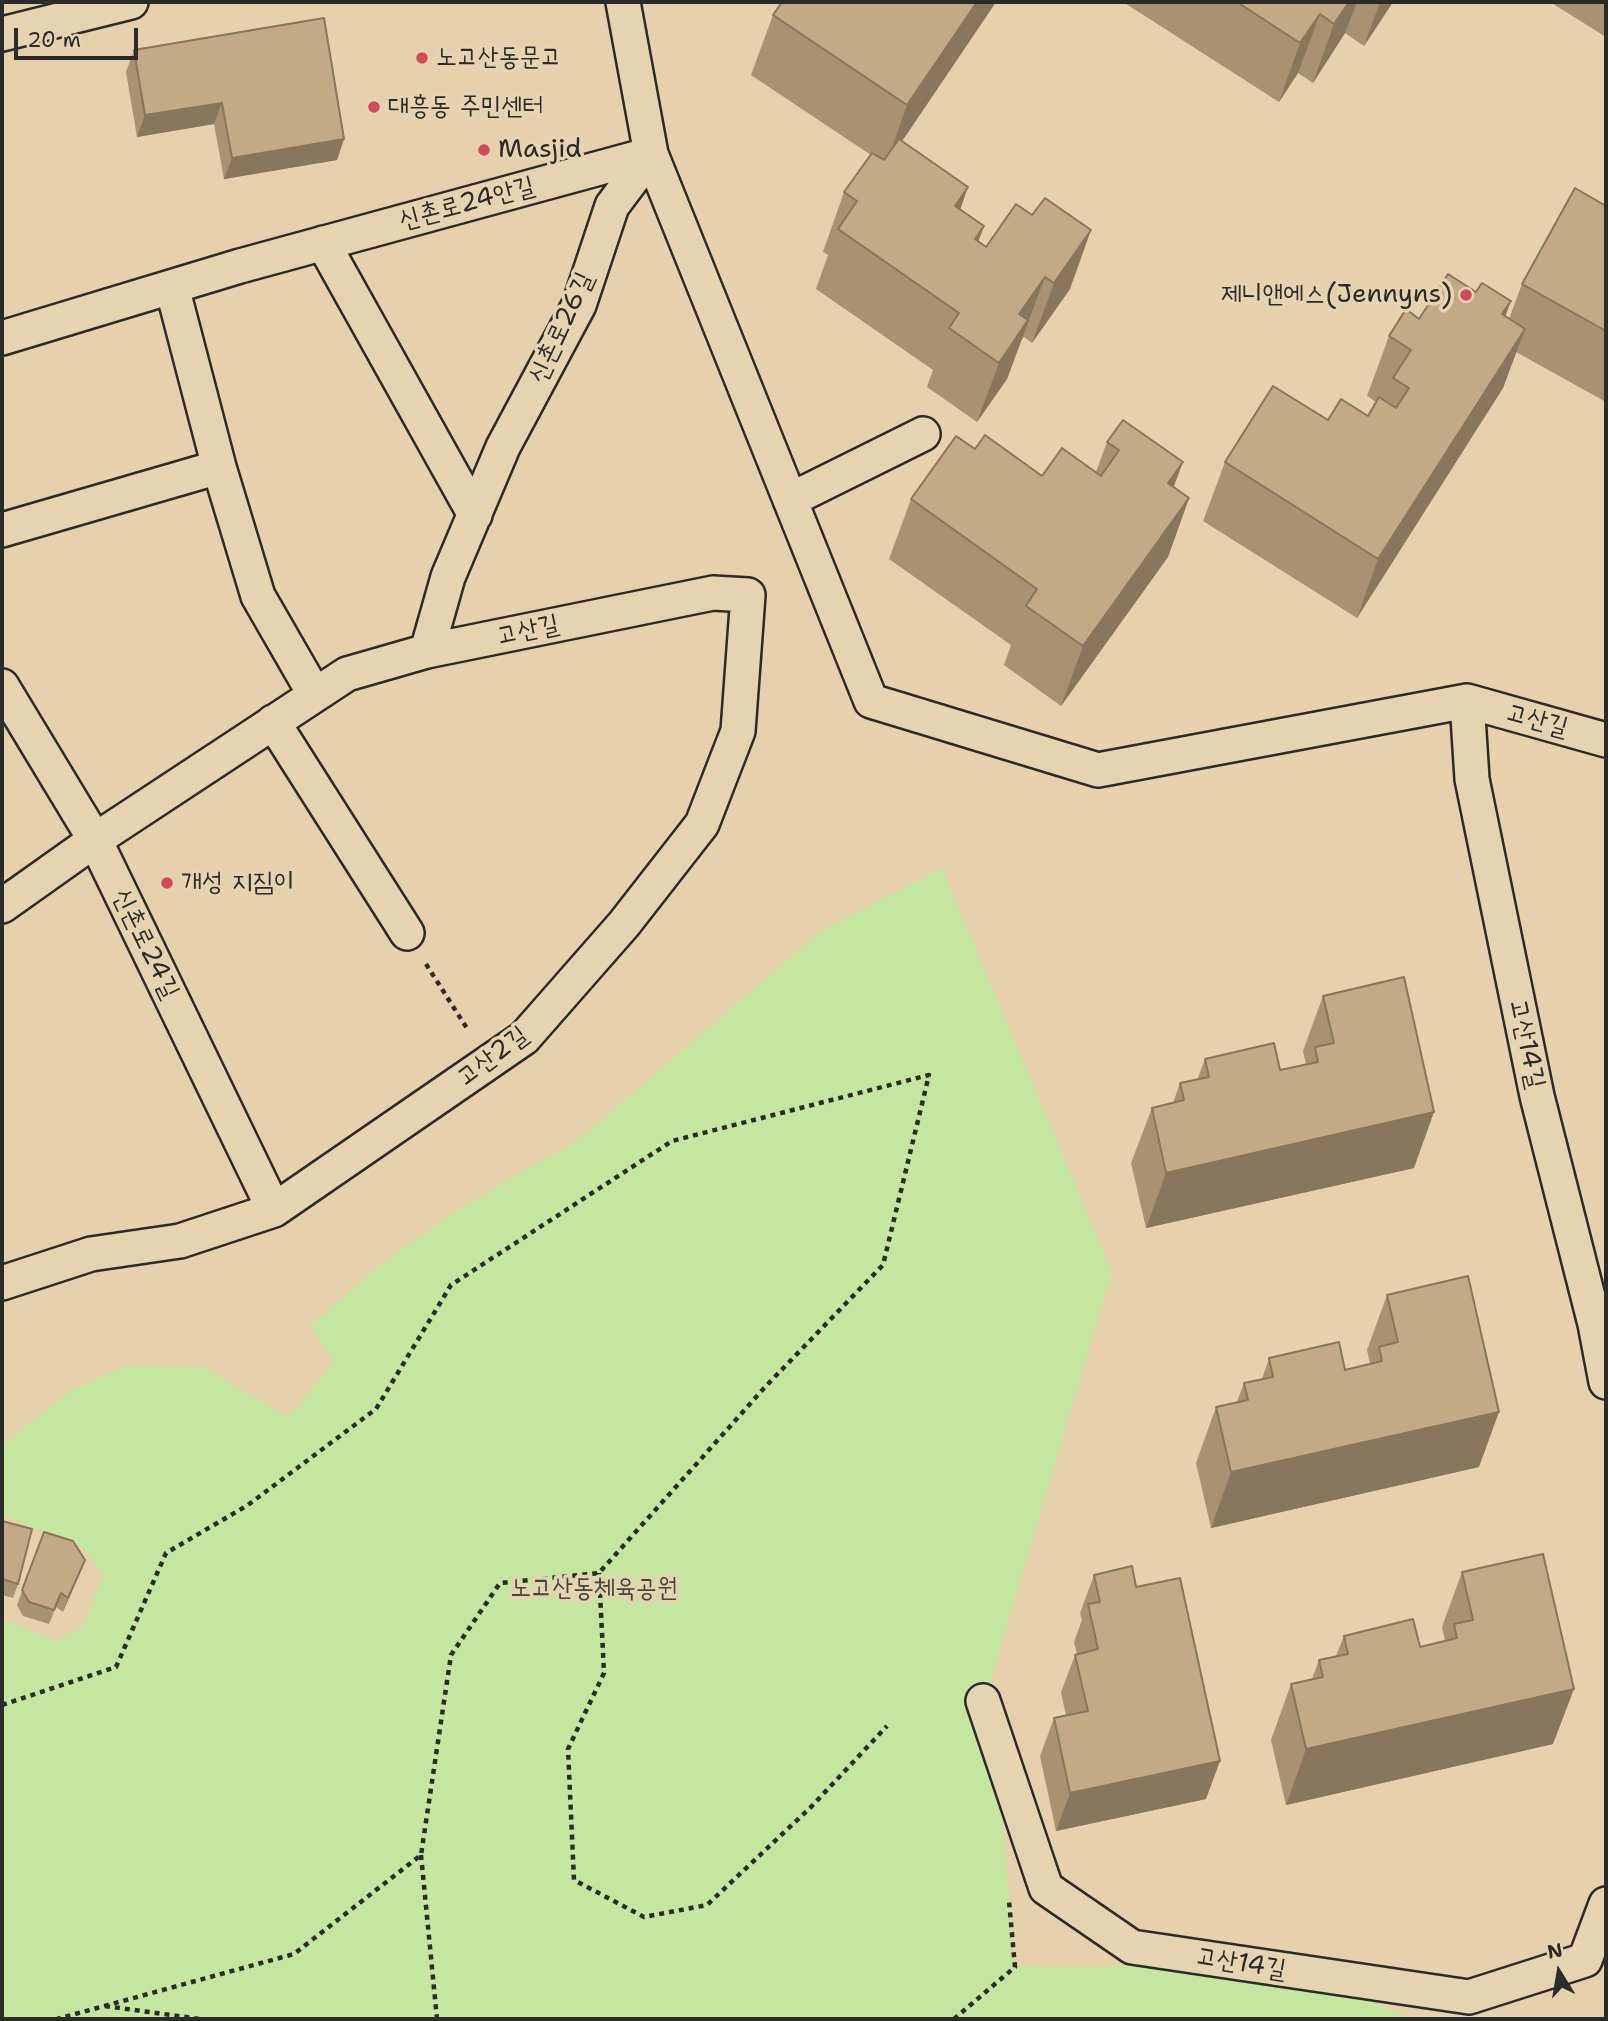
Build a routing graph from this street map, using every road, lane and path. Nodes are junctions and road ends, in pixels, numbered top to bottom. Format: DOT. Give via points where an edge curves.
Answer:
graph roads {
  1 [pos="131,2"];
  2 [pos="623,2"];
  3 [pos="2,34"];
  4 [pos="651,154"];
  5 [pos="323,243"];
  6 [pos="172,287"];
  7 [pos="2,338"];
  8 [pos="923,435"];
  9 [pos="219,467"];
  10 [pos="790,499"];
  11 [pos="475,515"];
  12 [pos="2,530"];
  13 [pos="748,595"];
  14 [pos="427,651"];
  15 [pos="2,687"];
  16 [pos="315,695"];
  17 [pos="1467,702"];
  18 [pos="273,722"];
  19 [pos="1606,740"];
  20 [pos="95,840"];
  21 [pos="2,906"];
  22 [pos="407,933"];
  23 [pos="489,1062"];
  24 [pos="274,1210"];
  25 [pos="2,1283"];
  26 [pos="1601,1322"];
  27 [pos="1606,1382"];
  28 [pos="599,1573"];
  29 [pos="983,1701"];
  30 [pos="2,1705"];
  31 [pos="887,1726"];
  32 [pos="421,1855"];
  33 [pos="1009,1897"];
  34 [pos="1606,1904"];
  35 [pos="101,2006"];
  36 [pos="57,2019"];
  37 [pos="200,2019"];
  38 [pos="437,2019"];
  39 [pos="954,2019"];
  1 -- 3 [label="street"];
  2 -- 4 [label="street"];
  4 -- 5 [label="street, 신촌로24안길"];
  4 -- 10 [label="street"];
  4 -- 11 [label="street, 신촌로26길" via="612,206 579,305 503,447"];
  5 -- 6 [label="street, 신촌로24안길"];
  5 -- 11 [label="street"];
  6 -- 7 [label="street, 신촌로24안길"];
  6 -- 9 [label="street"];
  8 -- 10 [label="street"];
  9 -- 12 [label="street"];
  9 -- 16 [label="street" via="258,596"];
  10 -- 17 [label="street" via="871,701 1098,771"];
  11 -- 14 [label="street, 신촌로26길" via="448,577"];
  13 -- 14 [label="street, 고산길" via="713,593"];
  13 -- 23 [label="street, 고산2길" via="738,731 702,824 624,924 524,1038"];
  14 -- 16 [label="street, 고산길" via="347,674"];
  15 -- 20 [label="street, 신촌로24길"];
  16 -- 18 [label="street, 고산길"];
  17 -- 19 [label="street, 고산길"];
  17 -- 26 [label="street, 고산14길" via="1472,779 1537,1096"];
  18 -- 20 [label="street, 고산길"];
  18 -- 22 [label="street"];
  20 -- 21 [label="street, 고산길"];
  20 -- 24 [label="street, 신촌로24길"];
  22 -- 23 [label="path"];
  23 -- 24 [label="street, 고산2길"];
  24 -- 25 [label="street, 고산2길" via="180,1241 91,1254"];
  26 -- 27 [label="street, 고산14길"];
  28 -- 30 [label="path" via="766,1386 883,1265 929,1075 672,1141 451,1285 376,1409 248,1505 166,1553 116,1667"];
  28 -- 31 [label="path" via="604,1673 568,1749 573,1880 644,1917 707,1905 811,1807"];
  28 -- 32 [label="path" via="500,1583 451,1655"];
  29 -- 34 [label="street, 고산14길" via="1046,1888 1132,1947 1469,1997 1585,1960"];
  32 -- 35 [label="path" via="294,1954"];
  32 -- 38 [label="path"];
  33 -- 39 [label="path" via="1015,1967"];
  35 -- 36 [label="path"];
  35 -- 37 [label="path"];
}
